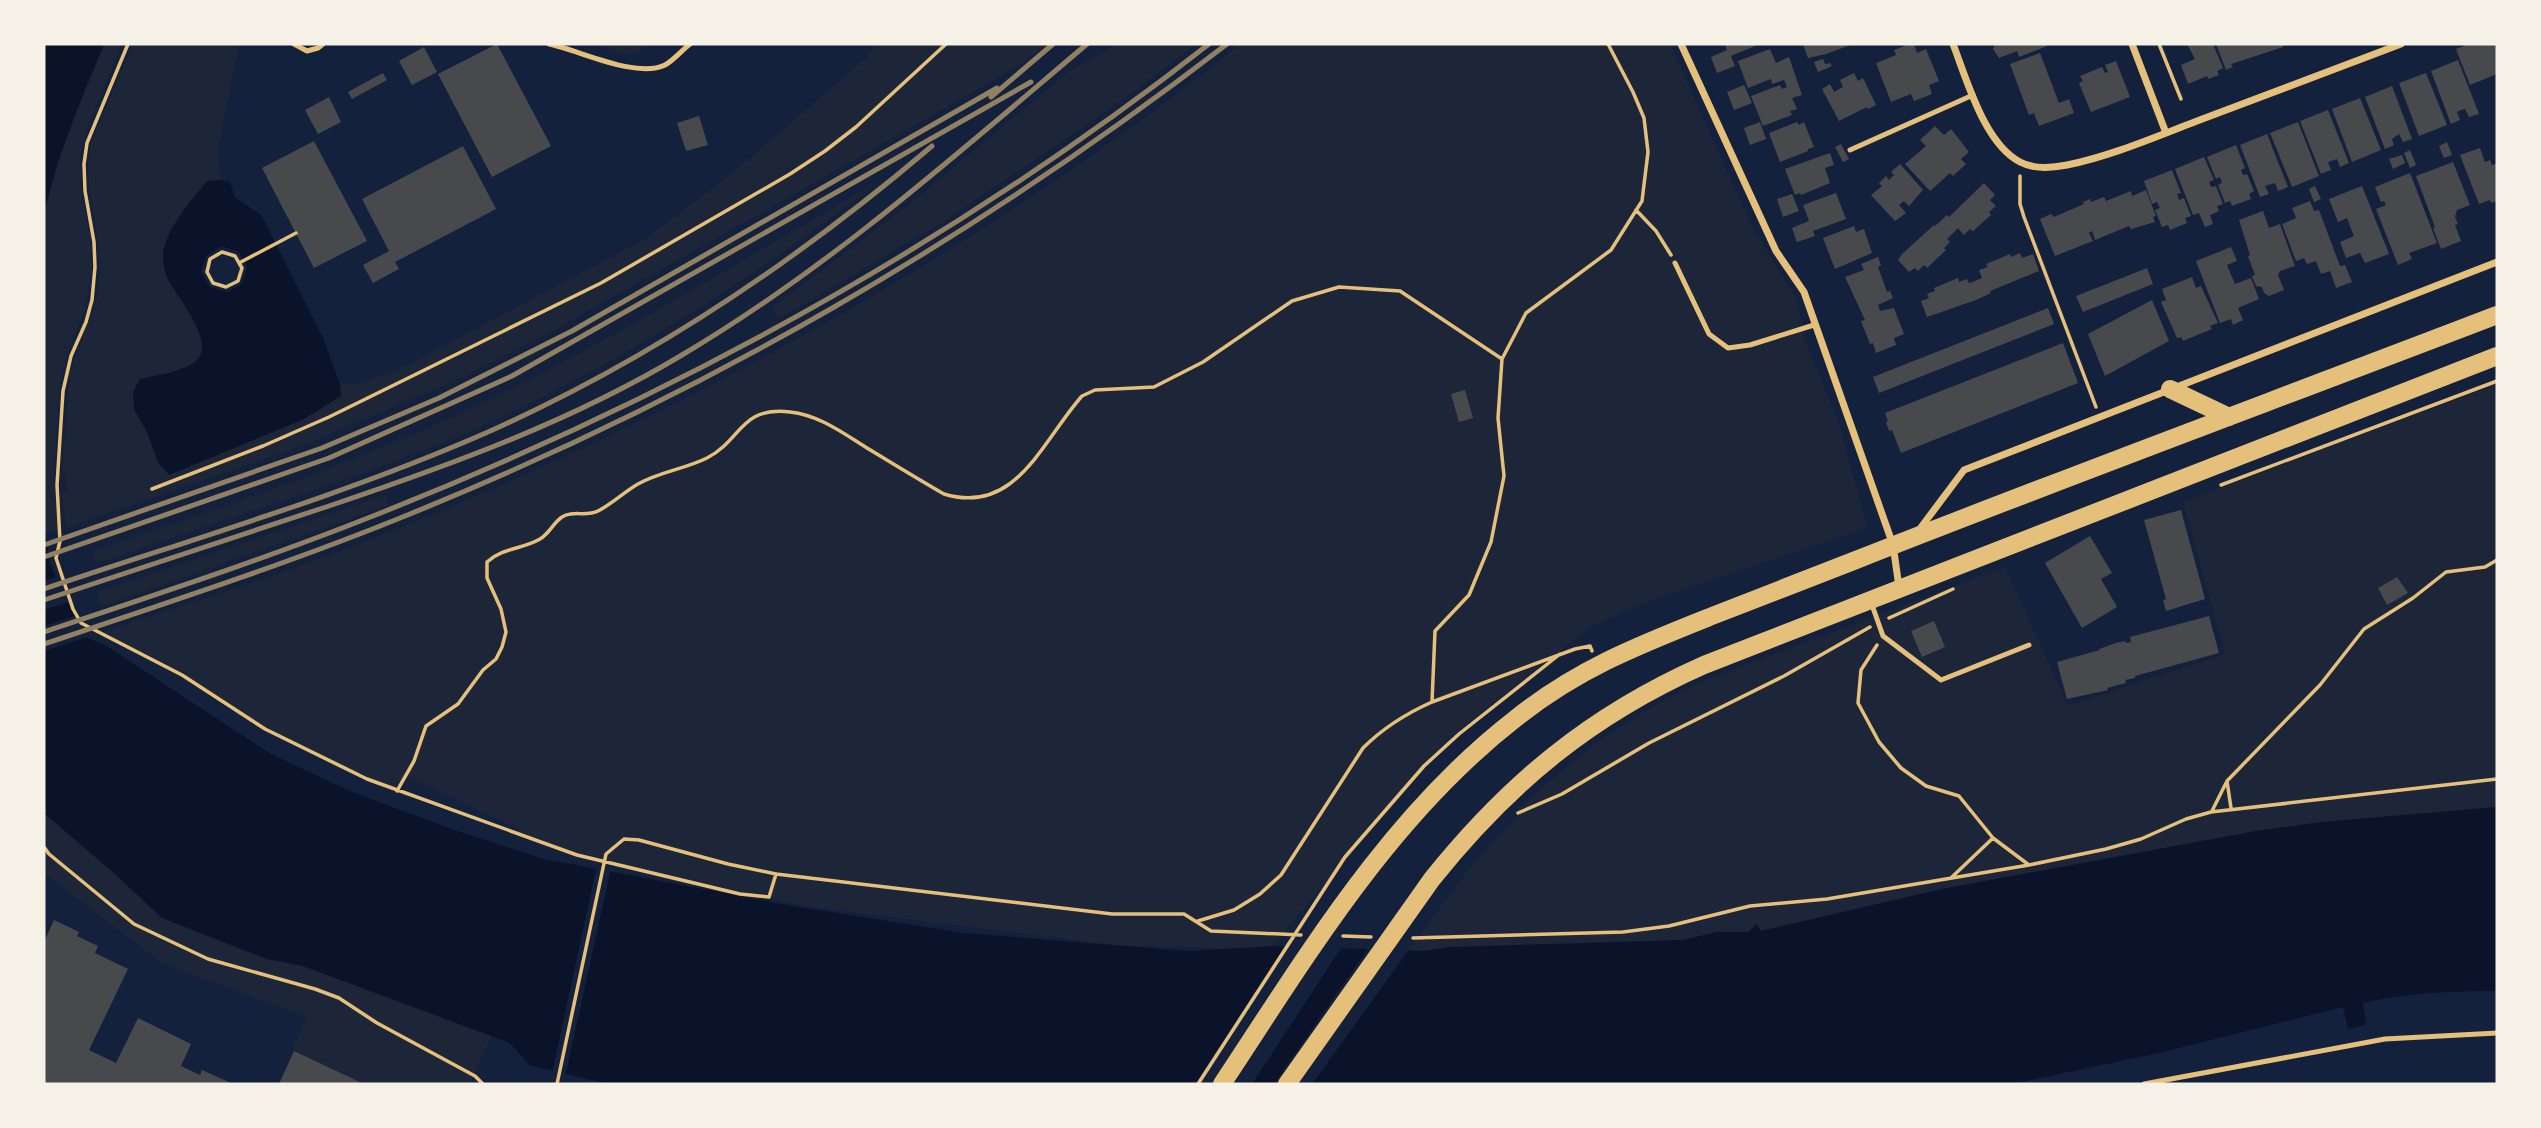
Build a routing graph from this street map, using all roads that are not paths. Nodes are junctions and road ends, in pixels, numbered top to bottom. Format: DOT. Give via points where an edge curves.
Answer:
graph roads {
  1 [pos="294,44"];
  2 [pos="323,44"];
  3 [pos="549,44"];
  4 [pos="690,44"];
  5 [pos="1681,44"];
  6 [pos="1953,44"];
  7 [pos="2132,44"];
  8 [pos="2401,44"];
  9 [pos="1973,95"];
  10 [pos="2166,133"];
  11 [pos="1850,150"];
  12 [pos="2497,262"];
  13 [pos="1675,263"];
  14 [pos="2497,315"];
  15 [pos="1814,325"];
  16 [pos="2497,356"];
  17 [pos="2170,389"];
  18 [pos="2229,417"];
  19 [pos="1914,536"];
  20 [pos="1893,545"];
  21 [pos="1899,587"];
  22 [pos="1870,598"];
  23 [pos="2029,645"];
  24 [pos="2497,1033"];
  25 [pos="1222,1084"];
  26 [pos="1287,1084"];
  27 [pos="2144,1084"];
  1 -- 2 [label="lane" via="307,51"];
  3 -- 4 [label="lane" via="635,69 652,69"];
  5 -- 15 [label="street" via="1776,251 1804,292"];
  6 -- 9 [label="street"];
  7 -- 10 [label="street"];
  8 -- 10 [label="street"];
  9 -- 10 [label="street" via="1996,141 2024,164 2064,166"];
  9 -- 11 [label="lane"];
  12 -- 17 [label="street"];
  13 -- 15 [label="lane" via="1709,334 1728,348"];
  14 -- 18 [label="highway"];
  15 -- 20 [label="street"];
  16 -- 21 [label="highway"];
  17 -- 18 [label="highway"];
  17 -- 19 [label="street" via="1964,470"];
  18 -- 19 [label="highway"];
  19 -- 20 [label="highway"];
  20 -- 21 [label="street"];
  20 -- 25 [label="highway" via="1598,663 1510,722 1393,837 1334,916"];
  21 -- 22 [label="highway"];
  22 -- 23 [label="lane" via="1883,636 1941,680"];
  22 -- 26 [label="highway" via="1658,685 1550,758 1485,816 1432,879"];
  24 -- 27 [label="lane" via="2385,1039"];
}
